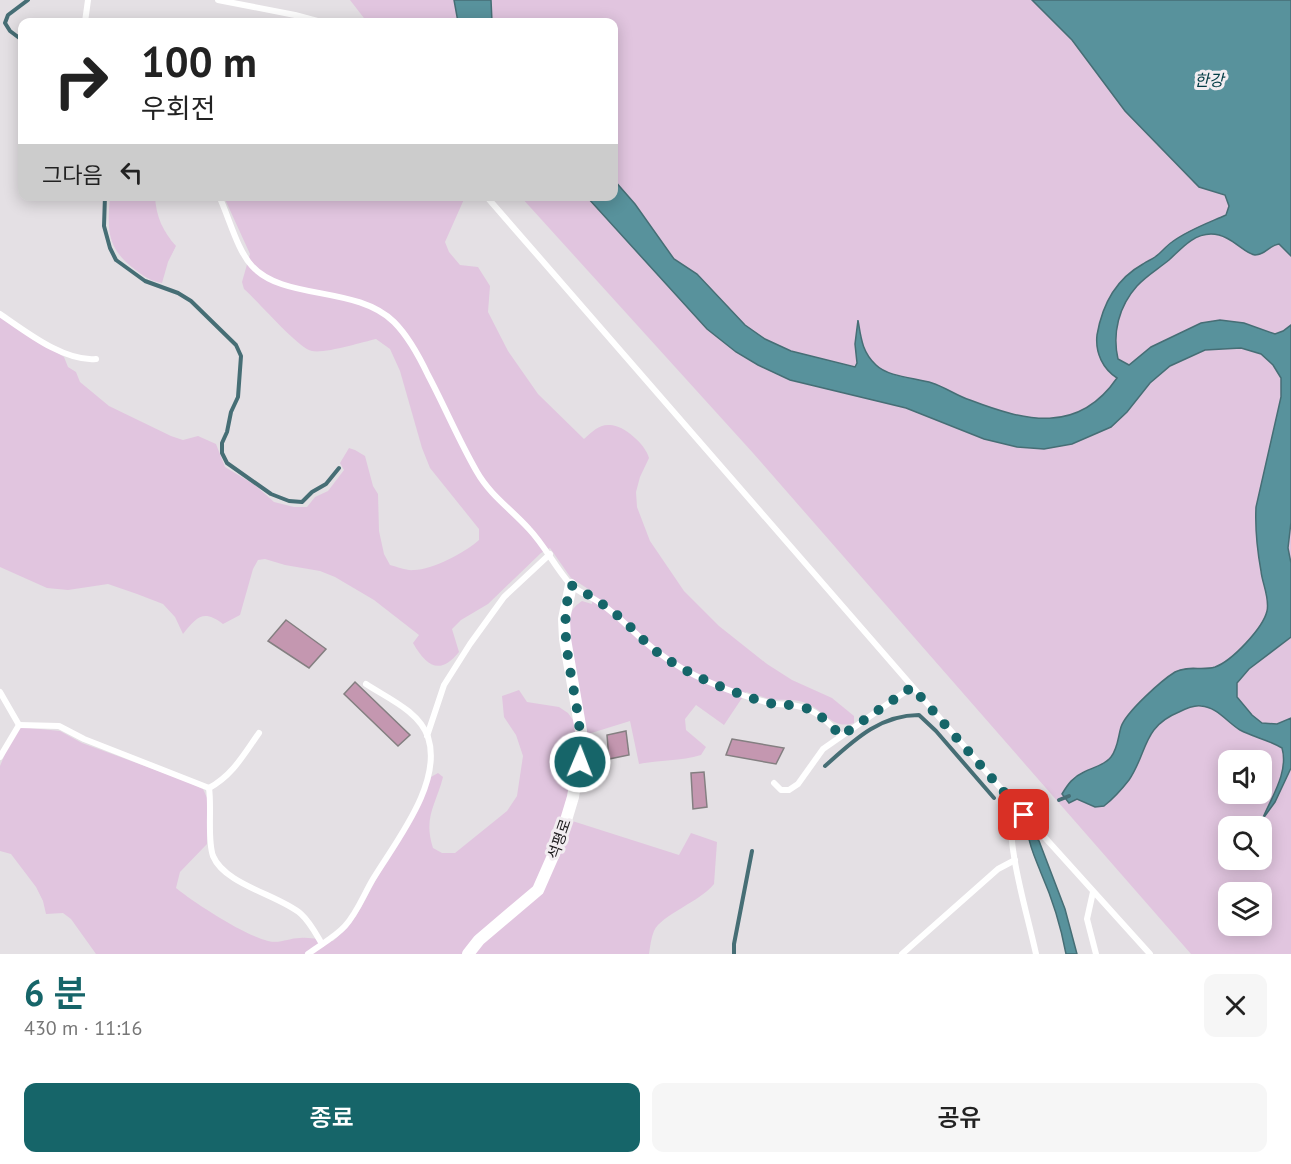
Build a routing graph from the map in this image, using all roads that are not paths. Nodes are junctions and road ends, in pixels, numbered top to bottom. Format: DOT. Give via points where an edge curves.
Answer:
graph roads {
  1 [pos="88,0"];
  2 [pos="218,0"];
  3 [pos="86,18"];
  4 [pos="306,18"];
  5 [pos="221,201"];
  6 [pos="490,201"];
  7 [pos="0,314"];
  8 [pos="96,358"];
  9 [pos="550,554"];
  10 [pos="571,585"];
  11 [pos="366,684"];
  12 [pos="912,687"];
  13 [pos="0,692"];
  14 [pos="19,725"];
  15 [pos="259,733"];
  16 [pos="428,736"];
  17 [pos="841,736"];
  18 [pos="0,758"];
  19 [pos="774,783"];
  20 [pos="209,788"];
  21 [pos="1011,800"];
  22 [pos="1015,860"];
  23 [pos="1093,892"];
  24 [pos="322,944"];
  25 [pos="308,954"];
  26 [pos="468,954"];
  27 [pos="902,954"];
  28 [pos="1036,954"];
  29 [pos="1096,954"];
  30 [pos="1149,954"];
  1 -- 3 [label="lane"];
  2 -- 4 [label="lane"];
  5 -- 9 [label="lane" via="243,252 251,266 262,274 291,286 359,302 392,320 405,333 478,474"];
  6 -- 12 [label="lane"];
  7 -- 8 [label="lane" via="69,355"];
  9 -- 10 [label="lane"];
  9 -- 16 [label="lane" via="504,597 470,644 444,685"];
  10 -- 17 [label="lane" via="601,603 675,664 748,697 810,710"];
  10 -- 26 [label="street, 석평로" via="564,620 565,639 581,731 573,797 538,890 478,940"];
  11 -- 16 [label="lane" via="410,712"];
  12 -- 17 [label="lane"];
  12 -- 21 [label="lane"];
  13 -- 14 [label="lane"];
  14 -- 18 [label="lane"];
  14 -- 20 [label="lane" via="59,726"];
  15 -- 20 [label="lane" via="223,781"];
  16 -- 24 [label="lane" via="431,760 427,780 408,824 345,926"];
  17 -- 19 [label="lane" via="817,754 798,784 781,790"];
  20 -- 24 [label="lane" via="211,844 216,863 245,884 301,914"];
  21 -- 22 [label="lane"];
  21 -- 23 [label="lane"];
  22 -- 27 [label="lane" via="998,869"];
  22 -- 28 [label="lane"];
  23 -- 29 [label="lane" via="1087,919"];
  23 -- 30 [label="lane"];
  24 -- 25 [label="lane"];
}
